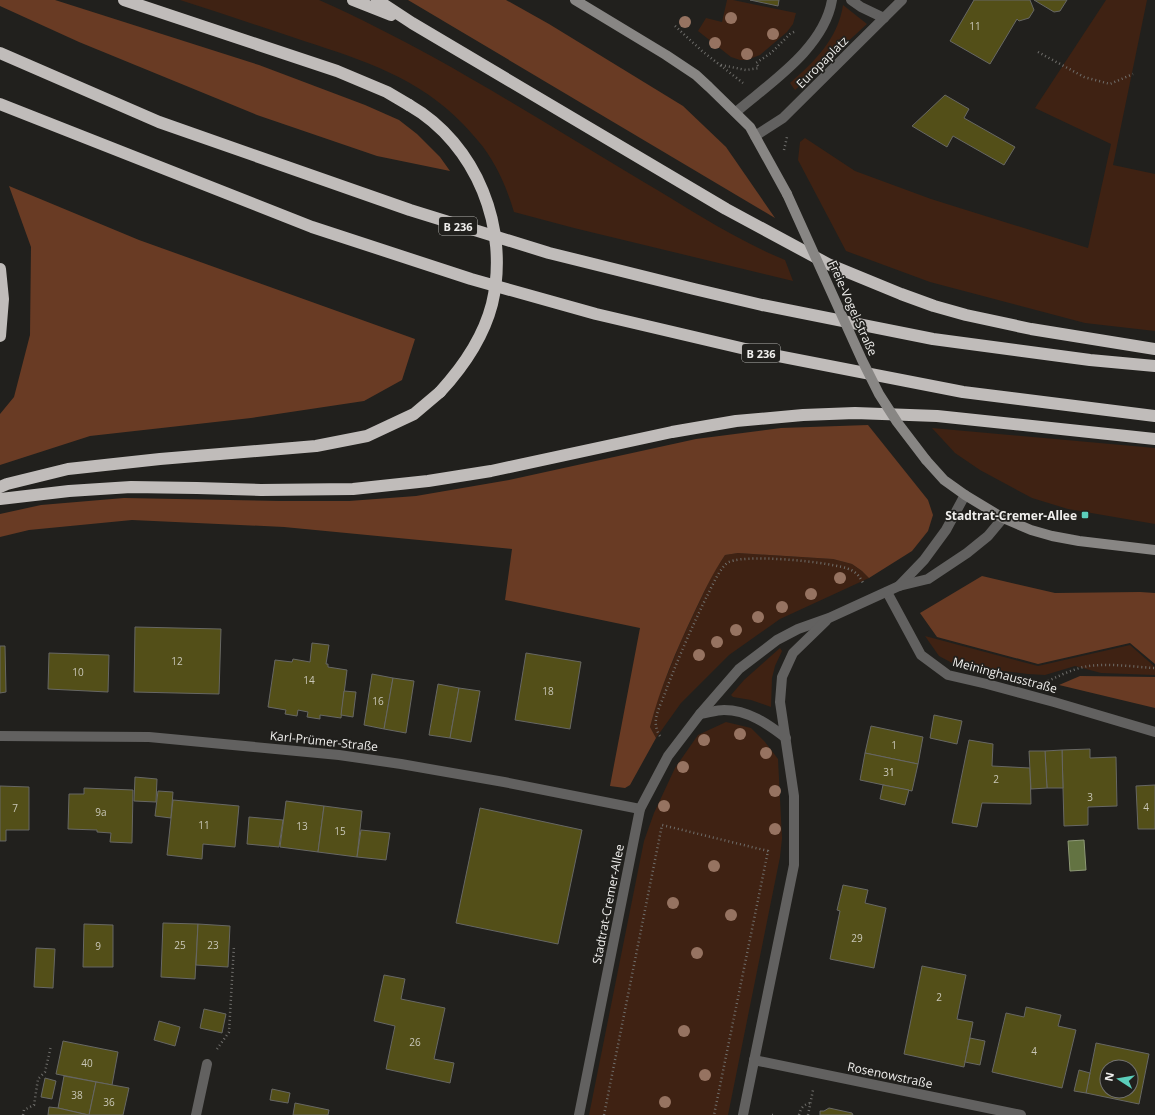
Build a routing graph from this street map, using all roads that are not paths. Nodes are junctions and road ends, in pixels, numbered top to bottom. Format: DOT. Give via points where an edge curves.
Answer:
graph roads {
  1 [pos="124,0"];
  2 [pos="353,0"];
  3 [pos="377,0"];
  4 [pos="575,0"];
  5 [pos="832,0"];
  6 [pos="851,0"];
  7 [pos="902,0"];
  8 [pos="884,18"];
  9 [pos="412,23"];
  10 [pos="0,53"];
  11 [pos="0,104"];
  12 [pos="736,112"];
  13 [pos="755,136"];
  14 [pos="0,269"];
  15 [pos="0,336"];
  16 [pos="1155,349"];
  17 [pos="1155,366"];
  18 [pos="1155,416"];
  19 [pos="1155,439"];
  20 [pos="0,487"];
  21 [pos="965,495"];
  22 [pos="0,499"];
  23 [pos="1002,518"];
  24 [pos="1155,550"];
  25 [pos="899,586"];
  26 [pos="887,592"];
  27 [pos="829,618"];
  28 [pos="700,714"];
  29 [pos="1155,732"];
  30 [pos="0,736"];
  31 [pos="786,738"];
  32 [pos="640,809"];
  33 [pos="754,1060"];
  34 [pos="207,1064"];
  35 [pos="196,1115"];
  36 [pos="579,1115"];
  37 [pos="743,1115"];
  38 [pos="1021,1115"];
  1 -- 20 [label="highway, bridge" via="337,71 387,92 434,122 462,152 487,200 493,221 497,260 492,306 472,350 459,371 440,392 414,414 367,436 316,446 68,469"];
  2 -- 9 [label="highway"];
  3 -- 9 [label="highway"];
  4 -- 12 [label="street, Freie-Vogel-Straße" via="686,69"];
  5 -- 12 [label="street, Europaplatz" via="827,19 814,41 790,66"];
  6 -- 8 [label="street"];
  7 -- 8 [label="street, Europaplatz"];
  8 -- 13 [label="street, Europaplatz" via="783,118"];
  9 -- 16 [label="highway" via="731,212 828,264 901,294 966,315 1031,329"];
  10 -- 17 [label="highway, B 236" via="158,122 410,210 549,253 762,305 934,339"];
  11 -- 18 [label="highway, B 236" via="312,227 471,280 596,314 758,352 963,392"];
  12 -- 13 [label="street, Freie-Vogel-Straße"];
  13 -- 21 [label="street, Freie-Vogel-Straße, bridge" via="787,194 876,388 897,422 926,460 944,480"];
  14 -- 15 [label="highway" via="3,299"];
  19 -- 22 [label="highway" via="937,416 818,414 736,421 672,432 491,471 353,489 131,487"];
  21 -- 23 [label="street, Freie-Vogel-Straße"];
  21 -- 25 [label="street, Stadtrat-Cremer-Allee" via="946,530 924,560"];
  23 -- 24 [label="street, Freie-Vogel-Straße" via="1052,536"];
  23 -- 25 [label="street, Stadtrat-Cremer-Allee" via="988,536 928,579"];
  25 -- 26 [label="street, Stadtrat-Cremer-Allee"];
  26 -- 27 [label="street, Stadtrat-Cremer-Allee"];
  26 -- 29 [label="street, Meininghausstraße" via="921,655 948,675"];
  27 -- 28 [label="street, Stadtrat-Cremer-Allee" via="798,628 777,640 739,669"];
  27 -- 31 [label="street, Stadtrat-Cremer-Allee" via="794,653 782,677 780,702"];
  28 -- 31 [label="street" via="723,710 742,712 768,724"];
  28 -- 32 [label="street, Stadtrat-Cremer-Allee" via="668,756"];
  30 -- 32 [label="street, Karl-Prümer-Straße" via="148,737 339,755 482,778"];
  31 -- 33 [label="street, Stadtrat-Cremer-Allee" via="794,796 794,865"];
  32 -- 36 [label="street, Stadtrat-Cremer-Allee"];
  33 -- 37 [label="street, Stadtrat-Cremer-Allee"];
  33 -- 38 [label="street, Rosenowstraße"];
  34 -- 35 [label="street"];
}
